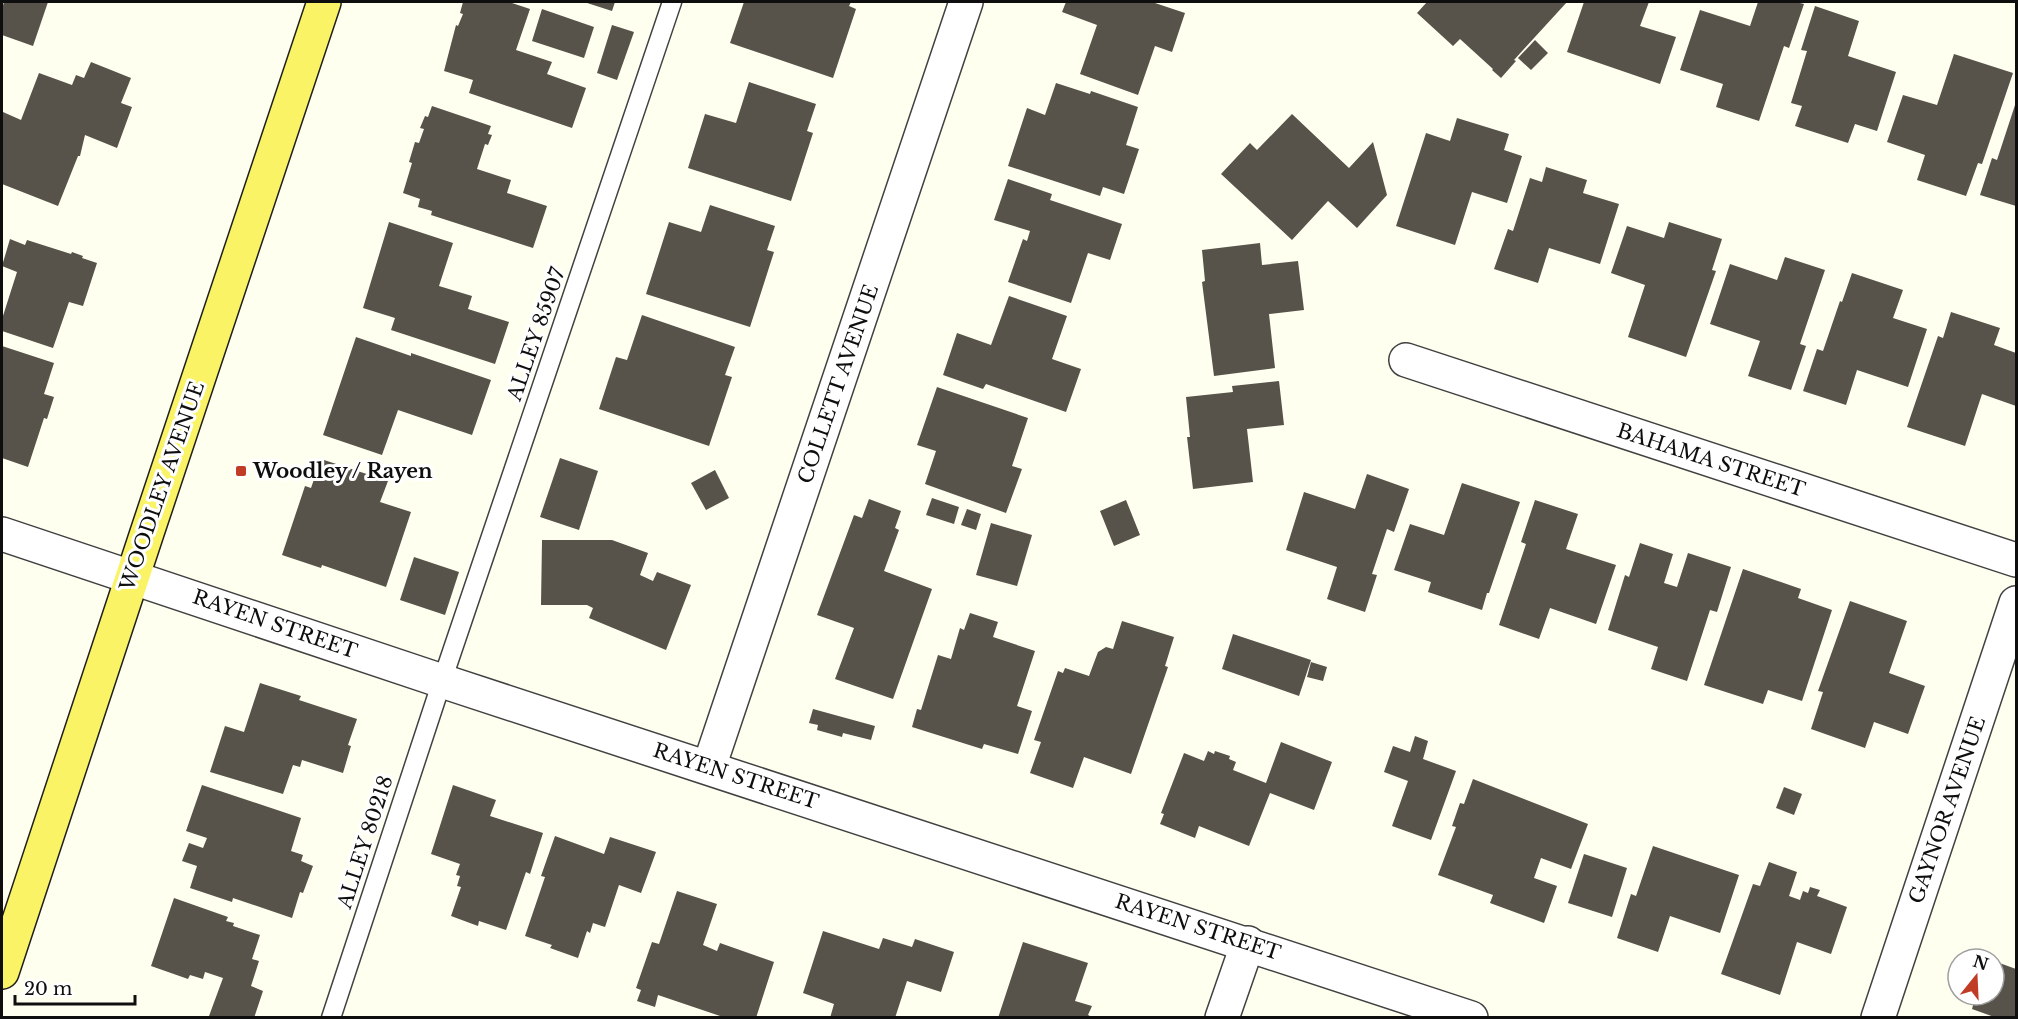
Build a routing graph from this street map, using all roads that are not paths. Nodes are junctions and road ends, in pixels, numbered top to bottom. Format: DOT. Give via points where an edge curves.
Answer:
graph roads {
  1 [pos="324,2"];
  2 [pos="672,2"];
  3 [pos="966,2"];
  4 [pos="1406,360"];
  5 [pos="2,534"];
  6 [pos="2016,560"];
  7 [pos="132,576"];
  8 [pos="2016,603"];
  9 [pos="442,681"];
  10 [pos="709,767"];
  11 [pos="1248,943"];
  12 [pos="2,972"];
  13 [pos="331,1017"];
  14 [pos="1222,1017"];
  15 [pos="1471,1017"];
  16 [pos="1878,1017"];
  1 -- 7 [label="main road, WOODLEY AVENUE"];
  2 -- 9 [label="lane, ALLEY 85907"];
  3 -- 10 [label="street, COLLETT AVENUE"];
  4 -- 6 [label="street, BAHAMA STREET"];
  5 -- 7 [label="street, RAYEN STREET"];
  7 -- 9 [label="street, RAYEN STREET"];
  7 -- 12 [label="main road, WOODLEY AVENUE"];
  8 -- 16 [label="street, GAYNOR AVENUE"];
  9 -- 10 [label="street, RAYEN STREET"];
  9 -- 13 [label="lane, ALLEY 80218"];
  10 -- 11 [label="street, RAYEN STREET"];
  11 -- 14 [label="street"];
  11 -- 15 [label="street, RAYEN STREET"];
}
